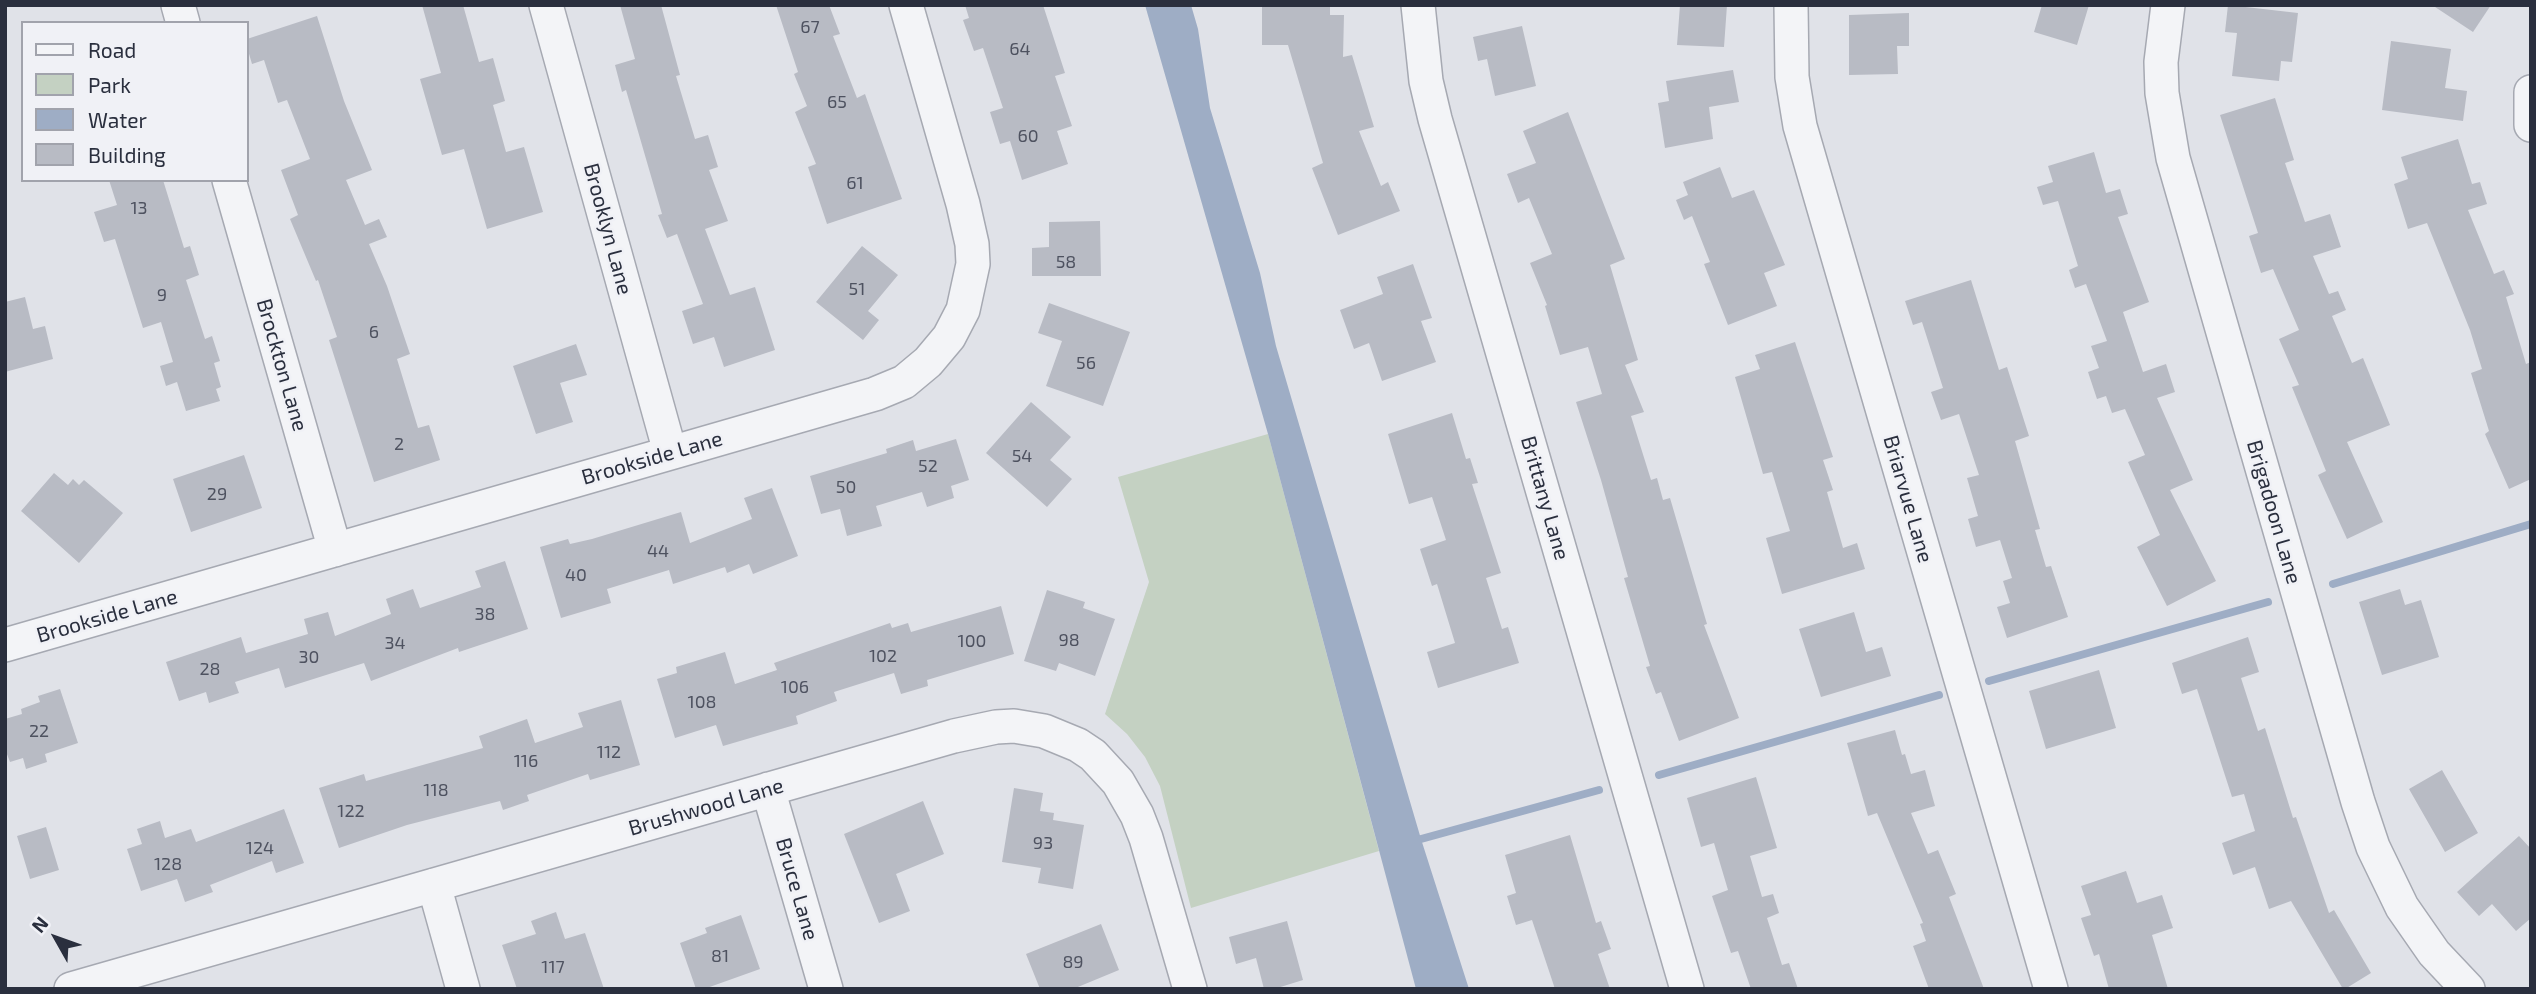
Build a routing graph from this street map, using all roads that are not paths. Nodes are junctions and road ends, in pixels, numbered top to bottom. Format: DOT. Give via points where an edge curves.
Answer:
graph roads {
  1 [pos="546,5"];
  2 [pos="906,5"];
  3 [pos="1418,5"];
  4 [pos="1791,5"];
  5 [pos="2168,5"];
  6 [pos="2531,92"];
  7 [pos="2531,125"];
  8 [pos="230,182"];
  9 [pos="670,452"];
  10 [pos="335,550"];
  11 [pos="5,645"];
  12 [pos="768,789"];
  13 [pos="434,885"];
  14 [pos="88,986"];
  15 [pos="463,989"];
  16 [pos="826,989"];
  17 [pos="1190,989"];
  18 [pos="1687,989"];
  19 [pos="2051,989"];
  20 [pos="2468,989"];
  1 -- 9 [label="street, Brooklyn Lane"];
  2 -- 9 [label="street, Brookside Lane" via="971,235 971,281 957,323 928,362 891,389"];
  3 -- 18 [label="street, Brittany Lane" via="1435,119"];
  4 -- 19 [label="street, Briarvue Lane" via="1792,77 1805,145"];
  5 -- 20 [label="street, Brigadoon Lane" via="2162,93 2173,158 2358,802 2373,847 2402,907 2434,953"];
  6 -- 7 [label="street"];
  8 -- 10 [label="street, Brockton Lane"];
  9 -- 10 [label="street, Brookside Lane"];
  10 -- 11 [label="street, Brookside Lane"];
  12 -- 13 [label="street, Brushwood Lane"];
  12 -- 16 [label="street, Bruce Lane"];
  12 -- 17 [label="street, Brushwood Lane" via="996,727 1029,727 1068,741 1093,755 1129,797 1154,861"];
  13 -- 14 [label="street, Brushwood Lane"];
  13 -- 15 [label="street"];
}
